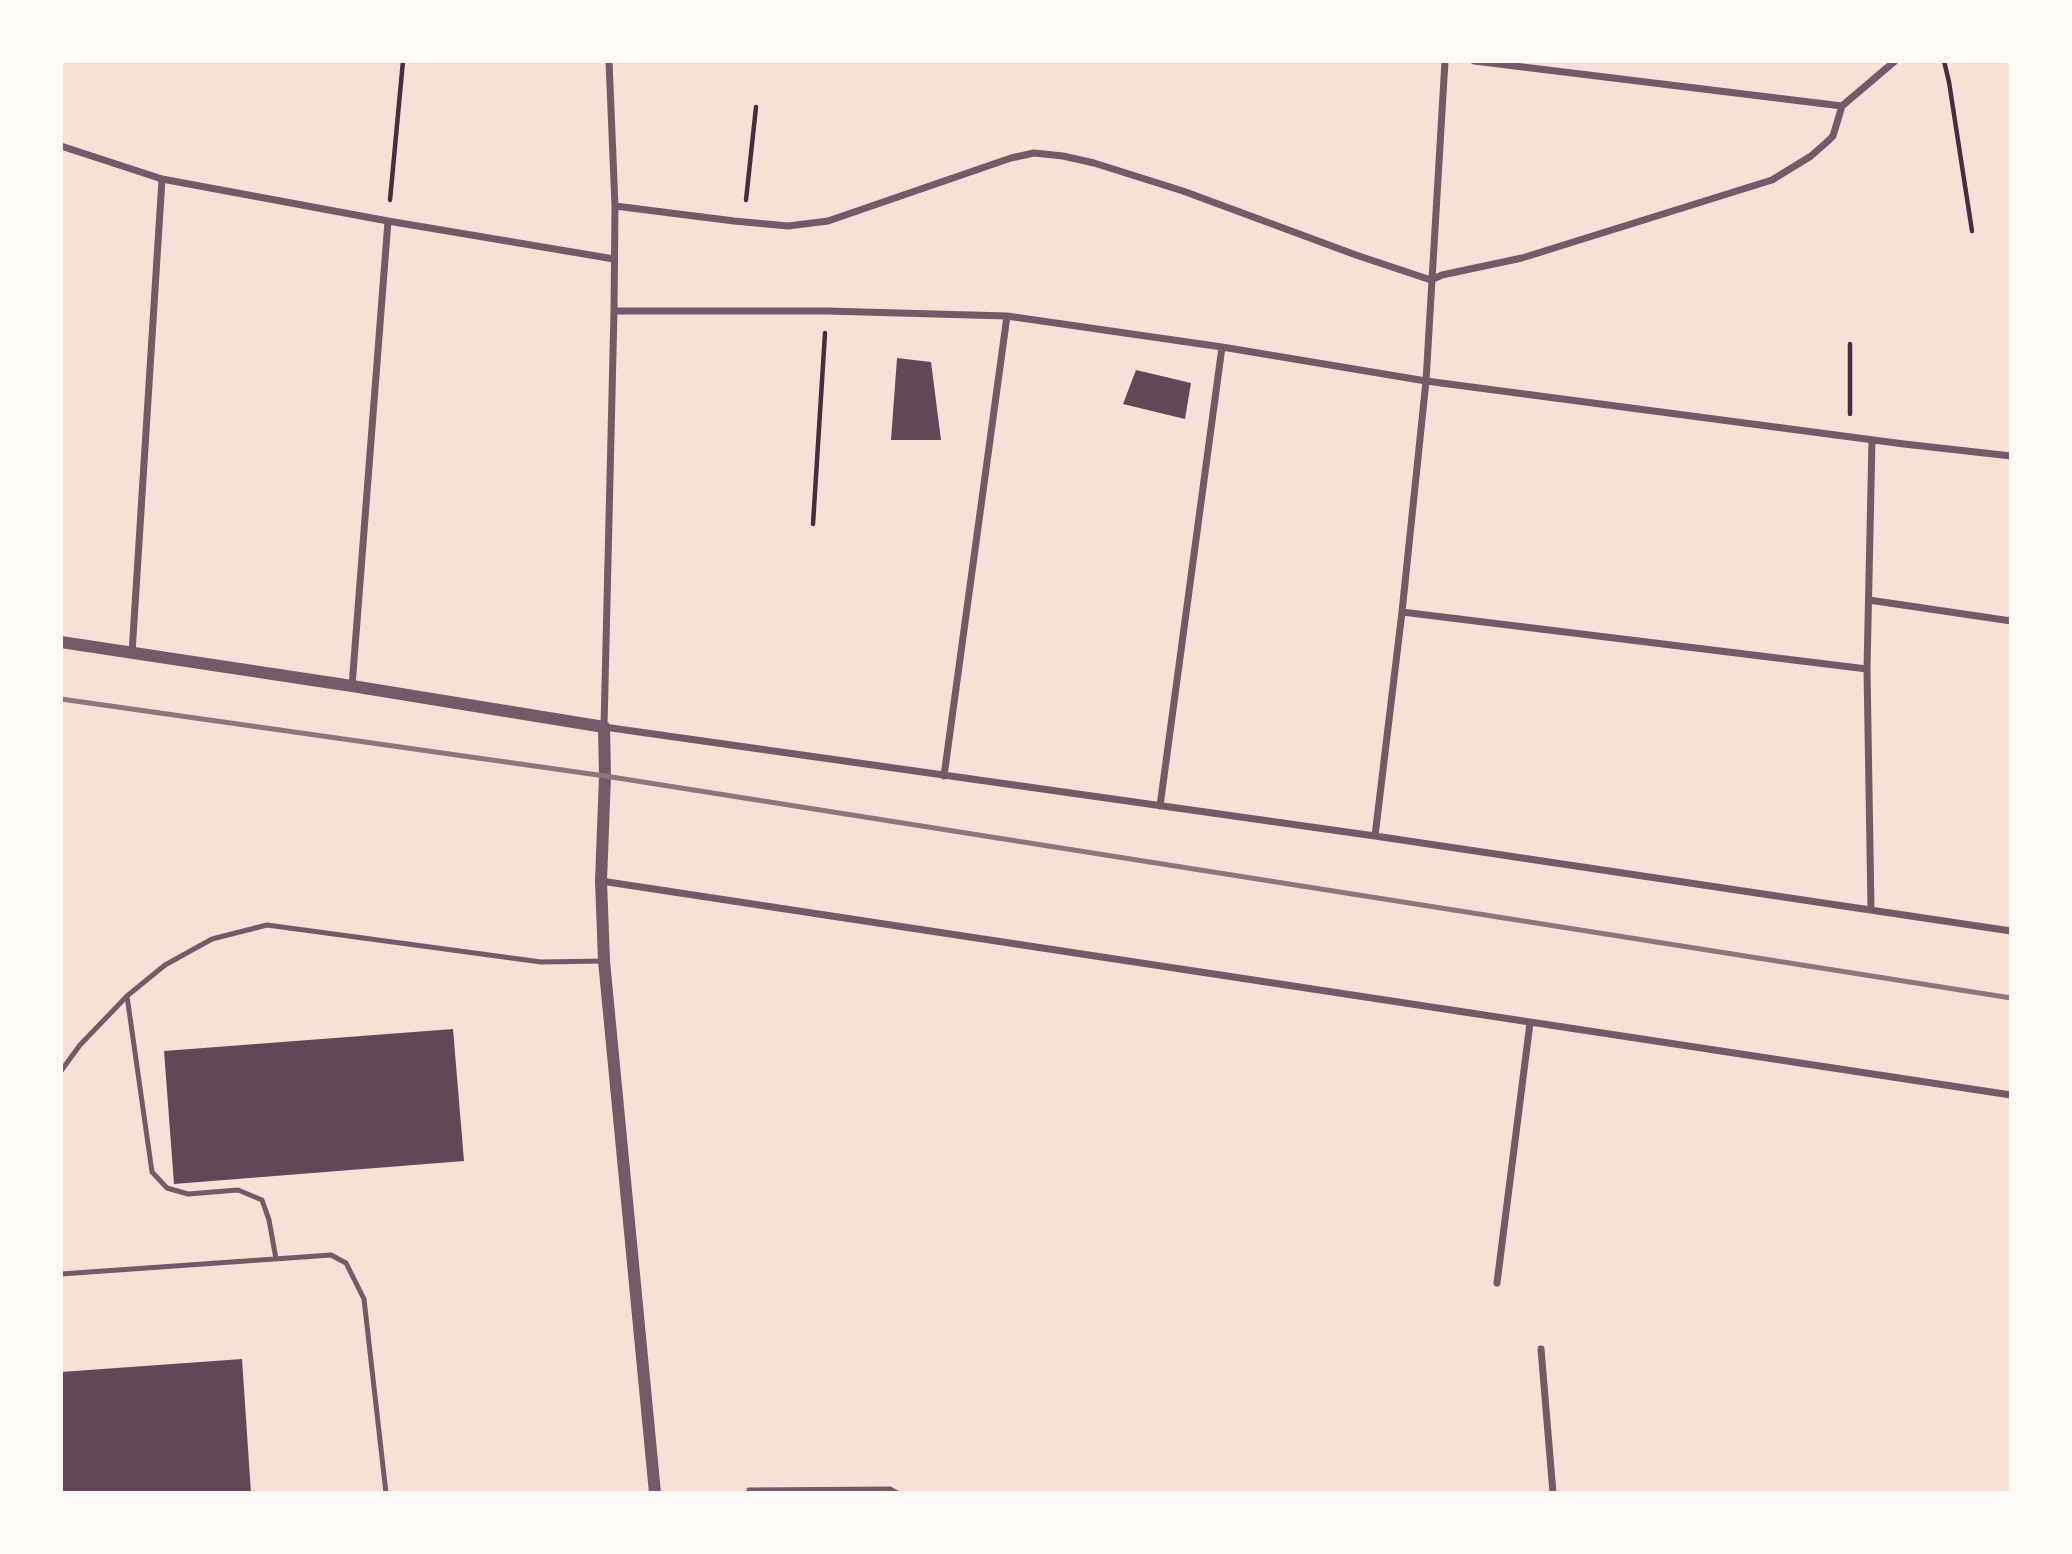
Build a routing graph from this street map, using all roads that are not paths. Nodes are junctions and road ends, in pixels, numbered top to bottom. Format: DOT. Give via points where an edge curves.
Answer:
graph roads {
  1 [pos="609,61"];
  2 [pos="1445,61"];
  3 [pos="1474,61"];
  4 [pos="1895,61"];
  5 [pos="1842,106"];
  6 [pos="61,146"];
  7 [pos="162,180"];
  8 [pos="615,206"];
  9 [pos="388,221"];
  10 [pos="614,259"];
  11 [pos="1431,280"];
  12 [pos="614,311"];
  13 [pos="1007,316"];
  14 [pos="1222,347"];
  15 [pos="1426,381"];
  16 [pos="1872,440"];
  17 [pos="2011,456"];
  18 [pos="1869,600"];
  19 [pos="1402,612"];
  20 [pos="2011,621"];
  21 [pos="61,642"];
  22 [pos="132,653"];
  23 [pos="1867,669"];
  24 [pos="352,686"];
  25 [pos="604,727"];
  26 [pos="944,776"];
  27 [pos="1160,806"];
  28 [pos="1376,836"];
  29 [pos="601,881"];
  30 [pos="1871,909"];
  31 [pos="2011,931"];
  32 [pos="604,961"];
  33 [pos="127,996"];
  34 [pos="1530,1023"];
  35 [pos="61,1071"];
  36 [pos="2011,1095"];
  37 [pos="276,1259"];
  38 [pos="61,1274"];
  39 [pos="1497,1283"];
  40 [pos="1541,1349"];
  41 [pos="749,1490"];
  42 [pos="386,1493"];
  43 [pos="655,1493"];
  44 [pos="897,1493"];
  45 [pos="1553,1493"];
  1 -- 8 [label="street"];
  2 -- 11 [label="street"];
  3 -- 5 [label="street"];
  4 -- 5 [label="street"];
  5 -- 11 [label="street" via="1833,136 1772,180 1522,258"];
  6 -- 7 [label="street"];
  7 -- 9 [label="street"];
  7 -- 22 [label="street"];
  8 -- 10 [label="street"];
  8 -- 11 [label="street" via="788,226 828,221 1034,153 1094,163 1183,191"];
  9 -- 10 [label="street"];
  9 -- 24 [label="street"];
  10 -- 12 [label="street"];
  11 -- 15 [label="street"];
  12 -- 13 [label="street"];
  12 -- 25 [label="street"];
  13 -- 14 [label="street"];
  13 -- 26 [label="street"];
  14 -- 15 [label="street"];
  14 -- 27 [label="street"];
  15 -- 16 [label="street"];
  15 -- 19 [label="street"];
  16 -- 17 [label="street"];
  16 -- 18 [label="street"];
  18 -- 20 [label="street"];
  18 -- 23 [label="street"];
  19 -- 23 [label="street"];
  19 -- 28 [label="street"];
  21 -- 22 [label="street"];
  22 -- 24 [label="street"];
  23 -- 30 [label="street"];
  24 -- 25 [label="street"];
  25 -- 26 [label="street"];
  25 -- 29 [label="street"];
  26 -- 27 [label="street"];
  27 -- 28 [label="street"];
  28 -- 30 [label="street"];
  29 -- 32 [label="street"];
  29 -- 34 [label="street"];
  30 -- 31 [label="street"];
  32 -- 33 [label="lane" via="541,962 267,925 212,939 165,965"];
  32 -- 43 [label="street"];
  33 -- 35 [label="lane"];
  33 -- 37 [label="lane" via="152,1172 167,1188 188,1194 238,1190 262,1200"];
  34 -- 36 [label="street"];
  34 -- 39 [label="street"];
  37 -- 38 [label="lane"];
  37 -- 42 [label="lane" via="331,1255 346,1263 364,1299"];
  40 -- 45 [label="street"];
  41 -- 44 [label="lane" via="890,1489"];
}
